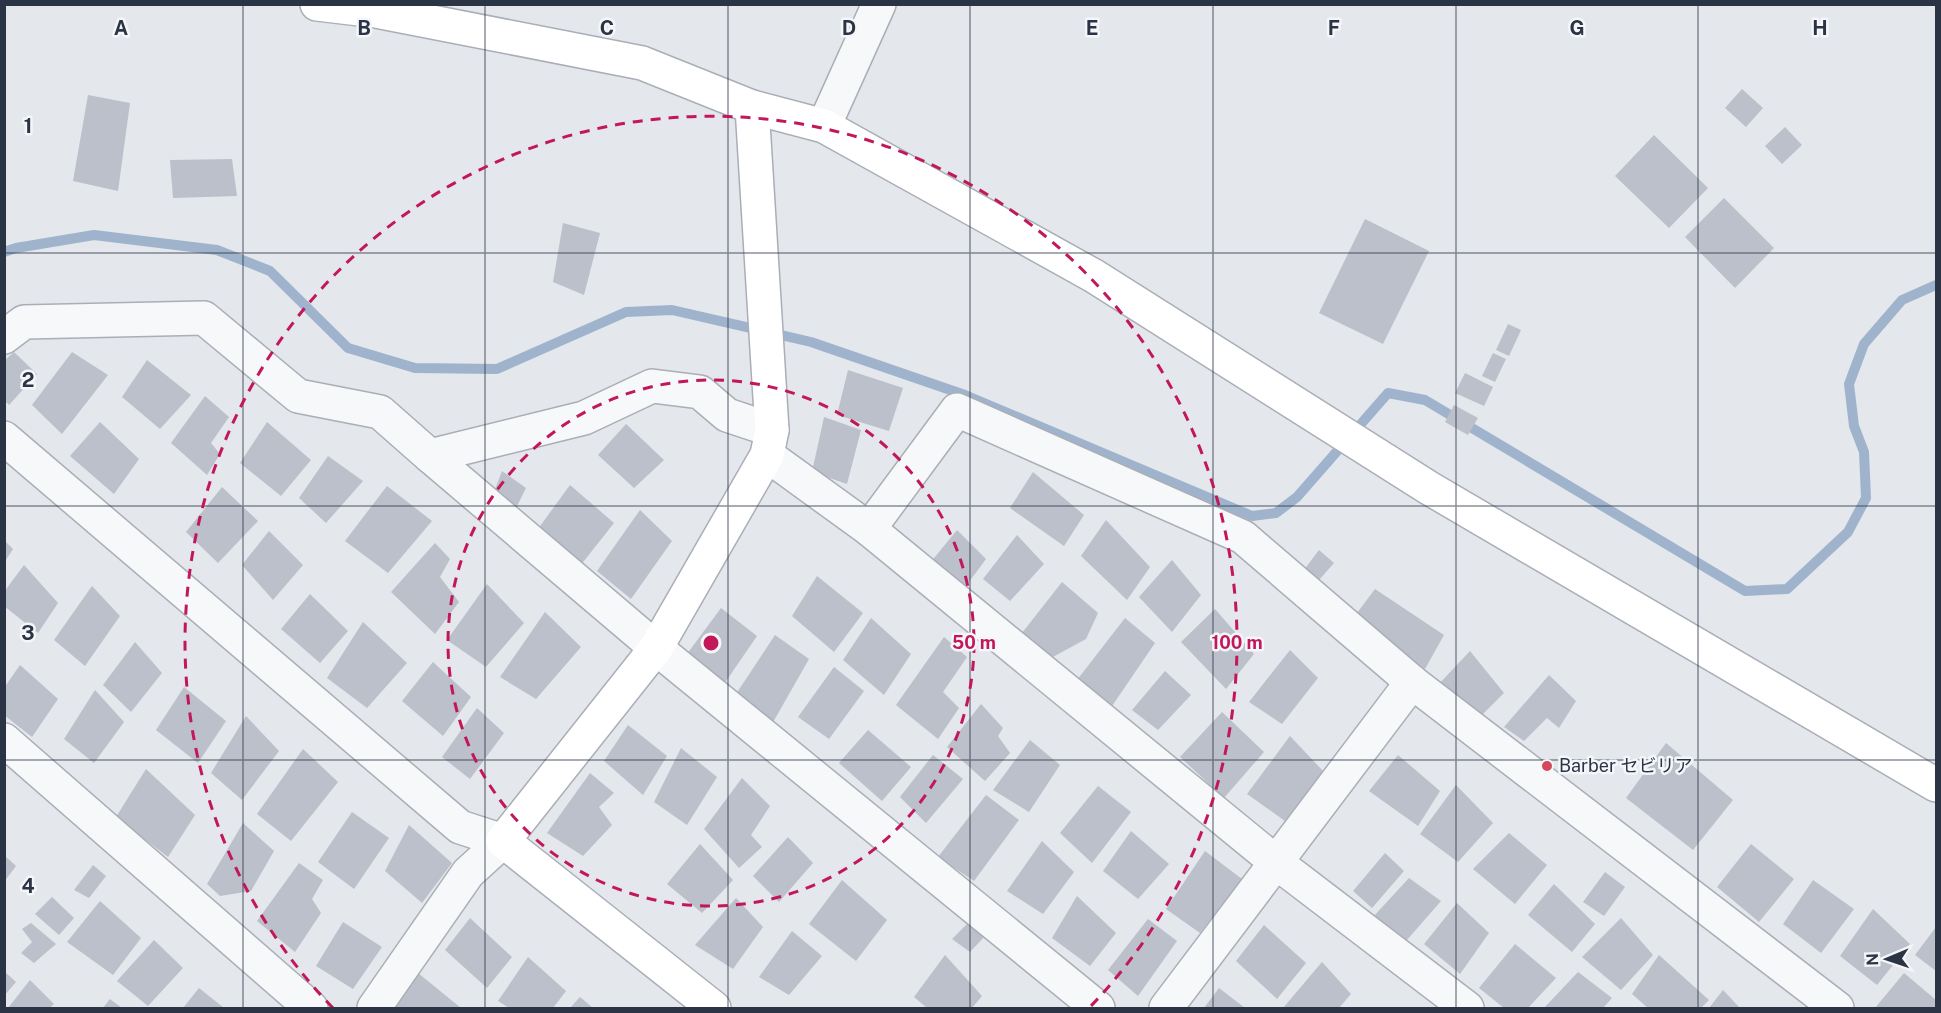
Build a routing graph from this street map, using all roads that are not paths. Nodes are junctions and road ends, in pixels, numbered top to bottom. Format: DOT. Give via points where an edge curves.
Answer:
graph roads {
  1 [pos="317,4"];
  2 [pos="879,4"];
  3 [pos="752,107"];
  4 [pos="824,126"];
  5 [pos="4,337"];
  6 [pos="4,438"];
  7 [pos="769,442"];
  8 [pos="430,456"];
  9 [pos="868,529"];
  10 [pos="656,648"];
  11 [pos="1412,682"];
  12 [pos="4,740"];
  13 [pos="1936,785"];
  14 [pos="503,841"];
  15 [pos="1277,863"];
  16 [pos="312,1008"];
  17 [pos="374,1008"];
  18 [pos="714,1008"];
  19 [pos="1098,1008"];
  20 [pos="1166,1008"];
  21 [pos="1467,1008"];
  22 [pos="1837,1008"];
  1 -- 3 [label="street" via="376,11 642,63"];
  2 -- 4 [label="street"];
  3 -- 4 [label="street"];
  3 -- 7 [label="street"];
  4 -- 13 [label="street" via="1094,276 1429,488"];
  5 -- 8 [label="street" via="24,322 204,318 298,396 380,412"];
  6 -- 14 [label="street" via="460,827"];
  7 -- 8 [label="street" via="700,392 652,386 584,418"];
  7 -- 9 [label="street"];
  7 -- 10 [label="street"];
  8 -- 10 [label="street"];
  9 -- 11 [label="street" via="957,410 1243,537"];
  9 -- 15 [label="street"];
  10 -- 14 [label="street"];
  10 -- 19 [label="street"];
  11 -- 15 [label="street"];
  11 -- 22 [label="street"];
  12 -- 16 [label="street"];
  14 -- 17 [label="street" via="468,873"];
  14 -- 18 [label="street"];
  15 -- 20 [label="street"];
  15 -- 21 [label="street"];
}
